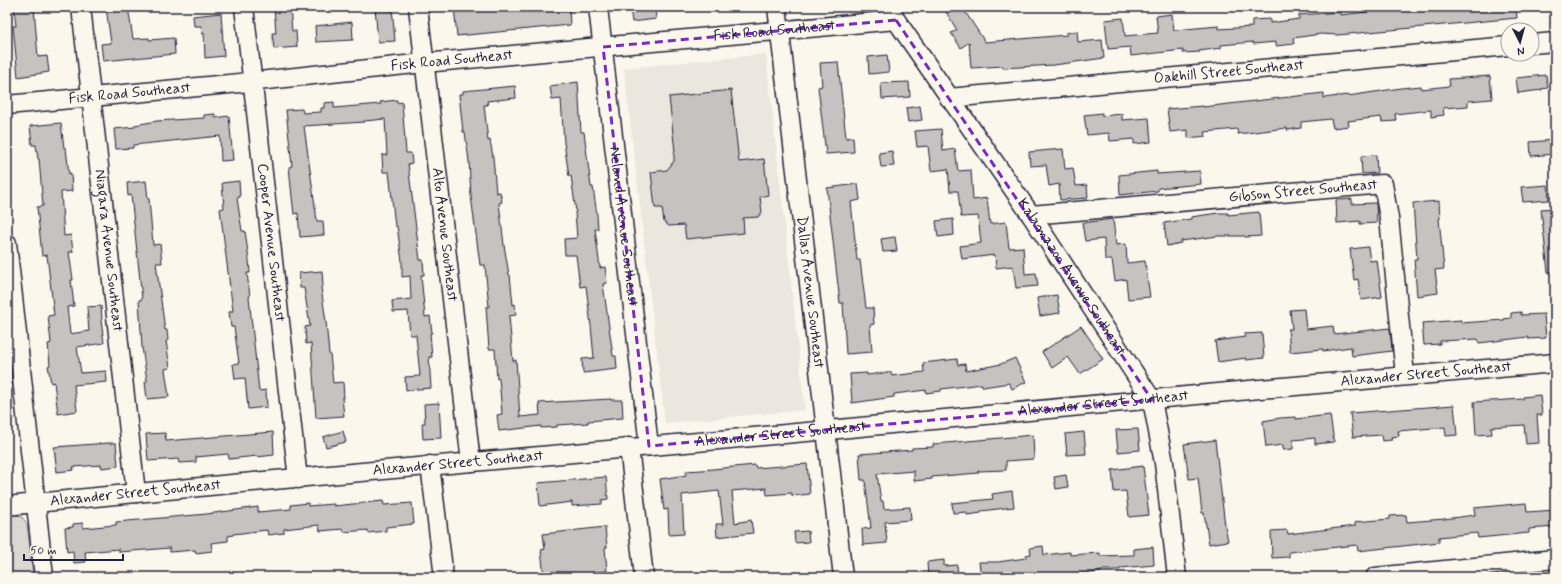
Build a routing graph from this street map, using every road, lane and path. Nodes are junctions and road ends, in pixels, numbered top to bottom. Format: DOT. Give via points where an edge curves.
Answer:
graph roads {
  1 [pos="81,7"];
  2 [pos="244,7"];
  3 [pos="418,7"];
  4 [pos="598,7"];
  5 [pos="777,7"];
  6 [pos="893,14"];
  7 [pos="780,31"];
  8 [pos="1555,42"];
  9 [pos="1540,43"];
  10 [pos="603,47"];
  11 [pos="1500,47"];
  12 [pos="424,63"];
  13 [pos="253,82"];
  14 [pos="92,97"];
  15 [pos="949,98"];
  16 [pos="7,105"];
  17 [pos="1031,215"];
  18 [pos="7,243"];
  19 [pos="1555,363"];
  20 [pos="1405,376"];
  21 [pos="1152,400"];
  22 [pos="826,430"];
  23 [pos="649,446"];
  24 [pos="630,447"];
  25 [pos="471,462"];
  26 [pos="430,465"];
  27 [pos="298,478"];
  28 [pos="136,493"];
  29 [pos="37,503"];
  30 [pos="7,506"];
  31 [pos="1555,559"];
  32 [pos="44,577"];
  33 [pos="444,577"];
  34 [pos="644,577"];
  35 [pos="843,577"];
  36 [pos="1177,577"];
  37 [pos="1376,577"];
  1 -- 14 [label="street, Niagara Avenue Southeast"];
  2 -- 13 [label="street, Cooper Avenue Southeast"];
  3 -- 12 [label="street, Alto Avenue Southeast"];
  4 -- 10 [label="street, Neland Avenue Southeast"];
  5 -- 7 [label="street, Dallas Avenue Southeast"];
  6 -- 7 [label="street, Fisk Road Southeast"];
  6 -- 15 [label="street, Kalamazoo Avenue Southeast"];
  7 -- 10 [label="street, Fisk Road Southeast"];
  7 -- 22 [label="street, Dallas Avenue Southeast"];
  8 -- 9 [label="street"];
  10 -- 12 [label="street, Fisk Road Southeast"];
  10 -- 23 [label="street, Neland Avenue Southeast"];
  11 -- 15 [label="street, Oakhill Street Southeast"];
  12 -- 13 [label="street, Fisk Road Southeast"];
  12 -- 25 [label="street, Alto Avenue Southeast"];
  13 -- 14 [label="street, Fisk Road Southeast"];
  13 -- 27 [label="street, Cooper Avenue Southeast"];
  14 -- 16 [label="street, Fisk Road Southeast"];
  14 -- 28 [label="street, Niagara Avenue Southeast"];
  15 -- 17 [label="street, Kalamazoo Avenue Southeast"];
  17 -- 20 [label="street, Gibson Street Southeast" via="1383,184 1389,218"];
  17 -- 21 [label="street, Kalamazoo Avenue Southeast"];
  18 -- 29 [label="street"];
  19 -- 20 [label="street, Alexander Street Southeast"];
  20 -- 21 [label="street, Alexander Street Southeast"];
  21 -- 22 [label="street, Alexander Street Southeast"];
  21 -- 36 [label="street, Kalamazoo Avenue Southeast" via="1164,463"];
  22 -- 23 [label="street, Alexander Street Southeast"];
  22 -- 35 [label="street, Dallas Avenue Southeast"];
  23 -- 24 [label="street, Alexander Street Southeast"];
  24 -- 25 [label="street, Alexander Street Southeast"];
  24 -- 34 [label="street"];
  25 -- 26 [label="street, Alexander Street Southeast"];
  26 -- 27 [label="street, Alexander Street Southeast"];
  26 -- 33 [label="street"];
  27 -- 28 [label="street, Alexander Street Southeast"];
  28 -- 29 [label="street, Alexander Street Southeast"];
  29 -- 30 [label="street, Alexander Street Southeast"];
  29 -- 32 [label="street"];
  31 -- 37 [label="street"];
}
